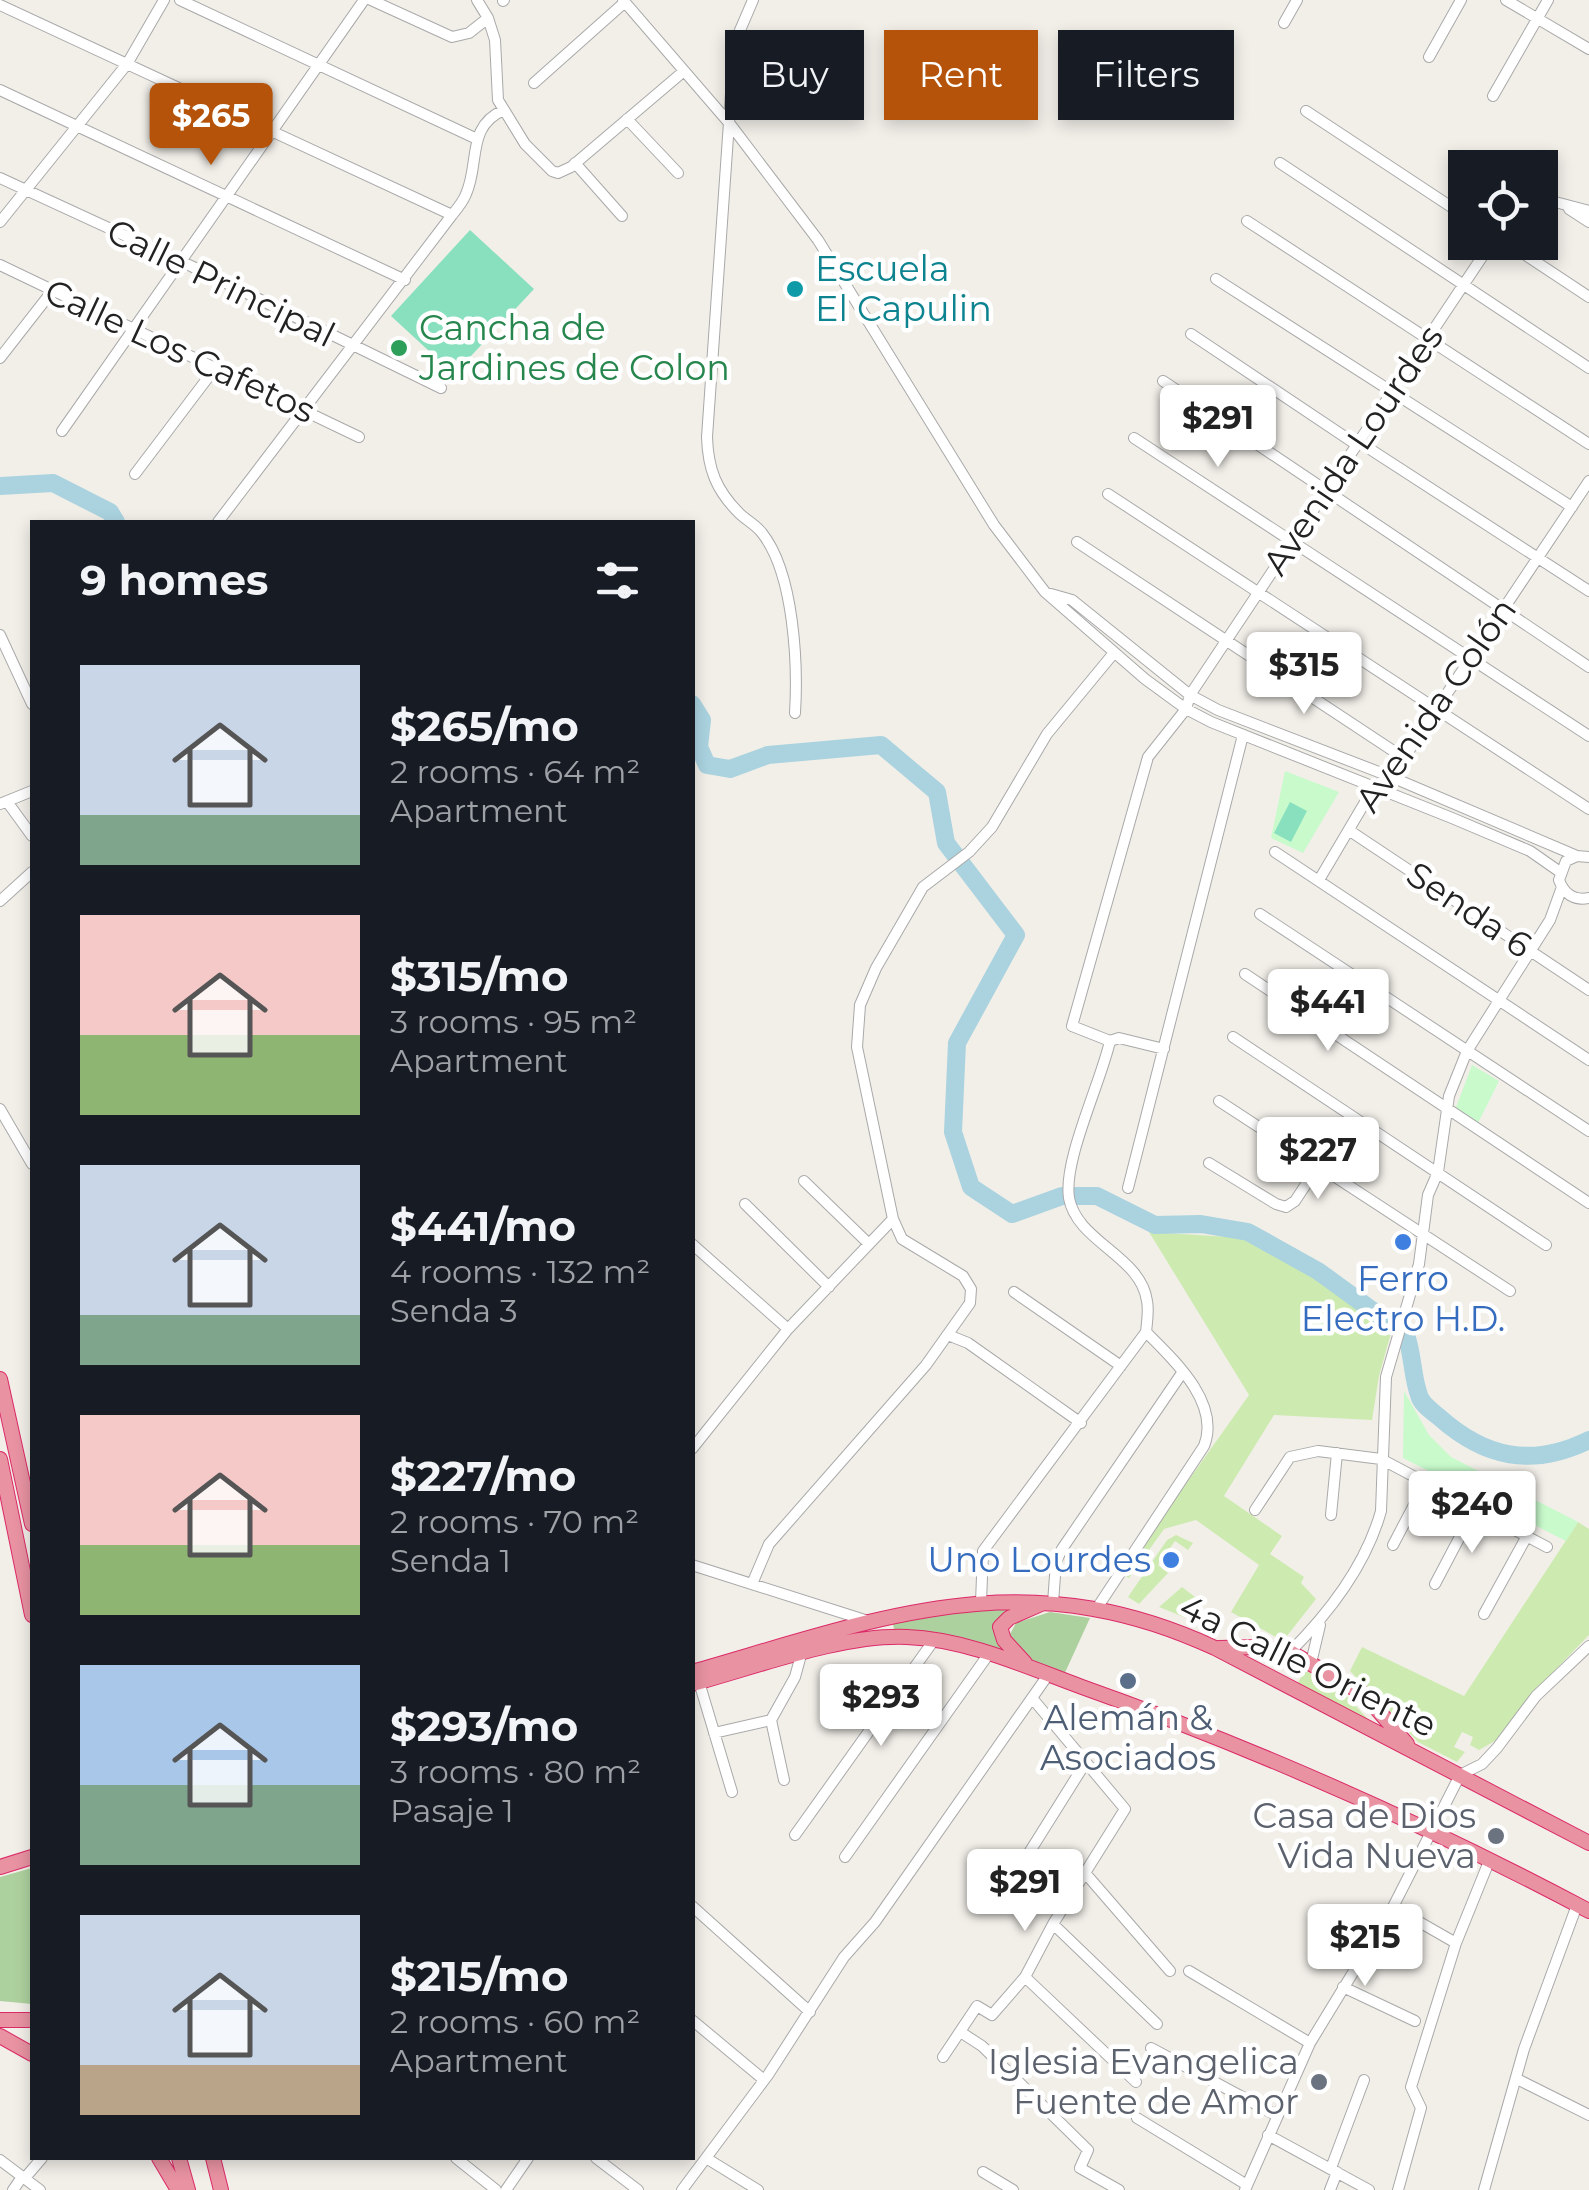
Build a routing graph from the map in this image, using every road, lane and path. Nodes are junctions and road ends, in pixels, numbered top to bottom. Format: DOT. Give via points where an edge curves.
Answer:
graph roads {
  1 [pos="164,0"];
  2 [pos="180,0"];
  3 [pos="367,0"];
  4 [pos="477,0"];
  5 [pos="753,0"];
  6 [pos="1297,0"];
  7 [pos="1461,0"];
  8 [pos="1506,0"];
  9 [pos="1548,0"];
  10 [pos="624,1"];
  11 [pos="0,5"];
  12 [pos="488,18"];
  13 [pos="1539,19"];
  14 [pos="1284,24"];
  15 [pos="1589,49"];
  16 [pos="1429,57"];
  17 [pos="126,64"];
  18 [pos="319,64"];
  19 [pos="684,71"];
  20 [pos="534,84"];
  21 [pos="0,90"];
  22 [pos="1493,96"];
  23 [pos="504,110"];
  24 [pos="1306,111"];
  25 [pos="628,119"];
  26 [pos="730,124"];
  27 [pos="76,126"];
  28 [pos="272,131"];
  29 [pos="476,139"];
  30 [pos="1280,162"];
  31 [pos="575,163"];
  32 [pos="678,174"];
  33 [pos="0,178"];
  34 [pos="27,190"];
  35 [pos="226,198"];
  36 [pos="1558,203"];
  37 [pos="1448,205"];
  38 [pos="1564,205"];
  39 [pos="1589,211"];
  40 [pos="452,215"];
  41 [pos="622,216"];
  42 [pos="1247,221"];
  43 [pos="0,222"];
  44 [pos="1589,222"];
  45 [pos="1480,260"];
  46 [pos="1534,260"];
  47 [pos="181,261"];
  48 [pos="0,265"];
  49 [pos="1216,279"];
  50 [pos="405,280"];
  51 [pos="1464,285"];
  52 [pos="53,290"];
  53 [pos="1589,296"];
  54 [pos="134,328"];
  55 [pos="1191,334"];
  56 [pos="1428,338"];
  57 [pos="354,347"];
  58 [pos="0,358"];
  59 [pos="216,367"];
  60 [pos="1589,368"];
  61 [pos="1163,381"];
  62 [pos="441,388"];
  63 [pos="1393,392"];
  64 [pos="305,410"];
  65 [pos="62,432"];
  66 [pos="359,437"];
  67 [pos="1134,438"];
  68 [pos="1358,443"];
  69 [pos="1589,444"];
  70 [pos="135,474"];
  71 [pos="1589,481"];
  72 [pos="1326,491"];
  73 [pos="1108,494"];
  74 [pos="1572,506"];
  75 [pos="220,520"];
  76 [pos="1077,542"];
  77 [pos="1292,542"];
  78 [pos="1540,557"];
  79 [pos="1589,591"];
  80 [pos="1045,592"];
  81 [pos="1257,594"];
  82 [pos="1503,608"];
  83 [pos="0,635"];
  84 [pos="1226,642"];
  85 [pos="1113,654"];
  86 [pos="1470,659"];
  87 [pos="1589,667"];
  88 [pos="1190,695"];
  89 [pos="30,700"];
  90 [pos="1186,709"];
  91 [pos="1438,710"];
  92 [pos="795,713"];
  93 [pos="1244,735"];
  94 [pos="1589,736"];
  95 [pos="1404,758"];
  96 [pos="1389,776"];
  97 [pos="1374,787"];
  98 [pos="30,791"];
  99 [pos="4,804"];
  100 [pos="1589,810"];
  101 [pos="1350,830"];
  102 [pos="30,834"];
  103 [pos="1274,852"];
  104 [pos="1584,855"];
  105 [pos="1560,872"];
  106 [pos="30,874"];
  107 [pos="1319,880"];
  108 [pos="1562,887"];
  109 [pos="1585,898"];
  110 [pos="0,900"];
  111 [pos="1260,914"];
  112 [pos="1550,920"];
  113 [pos="1530,950"];
  114 [pos="1245,974"];
  115 [pos="1589,990"];
  116 [pos="1499,1000"];
  117 [pos="1233,1037"];
  118 [pos="1110,1042"];
  119 [pos="1164,1049"];
  120 [pos="1467,1051"];
  121 [pos="1589,1060"];
  122 [pos="1219,1101"];
  123 [pos="0,1109"];
  124 [pos="1446,1110"];
  125 [pos="1589,1131"];
  126 [pos="30,1161"];
  127 [pos="1209,1163"];
  128 [pos="1318,1166"];
  129 [pos="1438,1172"];
  130 [pos="804,1181"];
  131 [pos="1128,1188"];
  132 [pos="1589,1202"];
  133 [pos="745,1204"];
  134 [pos="893,1219"];
  135 [pos="1423,1235"];
  136 [pos="870,1244"];
  137 [pos="1546,1245"];
  138 [pos="695,1247"];
  139 [pos="828,1287"];
  140 [pos="1014,1292"];
  141 [pos="1510,1292"];
  142 [pos="788,1329"];
  143 [pos="1146,1332"];
  144 [pos="948,1335"];
  145 [pos="1121,1366"];
  146 [pos="1182,1373"];
  147 [pos="0,1379"];
  148 [pos="1081,1423"];
  149 [pos="697,1433"];
  150 [pos="1337,1453"];
  151 [pos="1381,1459"];
  152 [pos="0,1464"];
  153 [pos="1424,1484"];
  154 [pos="24,1489"];
  155 [pos="30,1502"];
  156 [pos="1255,1510"];
  157 [pos="1474,1510"];
  158 [pos="30,1515"];
  159 [pos="1331,1515"];
  160 [pos="1526,1536"];
  161 [pos="1392,1545"];
  162 [pos="1547,1547"];
  163 [pos="695,1566"];
  164 [pos="752,1584"];
  165 [pos="1435,1584"];
  166 [pos="981,1602"];
  167 [pos="1050,1602"];
  168 [pos="30,1605"];
  169 [pos="1096,1608"];
  170 [pos="1484,1614"];
  171 [pos="868,1621"];
  172 [pos="1320,1621"];
  173 [pos="934,1640"];
  174 [pos="1589,1646"];
  175 [pos="1215,1648"];
  176 [pos="1290,1652"];
  177 [pos="801,1655"];
  178 [pos="988,1656"];
  179 [pos="1311,1663"];
  180 [pos="1041,1672"];
  181 [pos="695,1680"];
  182 [pos="1032,1698"];
  183 [pos="771,1720"];
  184 [pos="714,1733"];
  185 [pos="1411,1749"];
  186 [pos="1086,1762"];
  187 [pos="1460,1775"];
  188 [pos="784,1780"];
  189 [pos="732,1792"];
  190 [pos="1430,1829"];
  191 [pos="796,1834"];
  192 [pos="1589,1842"];
  193 [pos="30,1853"];
  194 [pos="30,1854"];
  195 [pos="845,1857"];
  196 [pos="0,1858"];
  197 [pos="1490,1859"];
  198 [pos="0,1867"];
  199 [pos="1086,1874"];
  200 [pos="995,1907"];
  201 [pos="1393,1907"];
  202 [pos="1583,1908"];
  203 [pos="695,1909"];
  204 [pos="1054,1924"];
  205 [pos="1456,1943"];
  206 [pos="1170,1970"];
  207 [pos="1189,1971"];
  208 [pos="1025,1977"];
  209 [pos="1344,1987"];
  210 [pos="810,2012"];
  211 [pos="0,2020"];
  212 [pos="30,2020"];
  213 [pos="1416,2021"];
  214 [pos="695,2022"];
  215 [pos="1157,2024"];
  216 [pos="962,2033"];
  217 [pos="0,2036"];
  218 [pos="1310,2043"];
  219 [pos="1151,2048"];
  220 [pos="30,2053"];
  221 [pos="943,2057"];
  222 [pos="1516,2079"];
  223 [pos="764,2080"];
  224 [pos="1364,2080"];
  225 [pos="1136,2082"];
  226 [pos="1276,2115"];
  227 [pos="1589,2115"];
  228 [pos="1136,2118"];
  229 [pos="1268,2135"];
  230 [pos="706,2158"];
  231 [pos="0,2160"];
  232 [pos="40,2160"];
  233 [pos="160,2160"];
  234 [pos="180,2160"];
  235 [pos="214,2160"];
  236 [pos="458,2160"];
  237 [pos="527,2160"];
  238 [pos="599,2160"];
  239 [pos="1334,2170"];
  240 [pos="984,2172"];
  241 [pos="23,2178"];
  242 [pos="1246,2188"];
  243 [pos="13,2190"];
  244 [pos="40,2190"];
  245 [pos="178,2190"];
  246 [pos="188,2190"];
  247 [pos="222,2190"];
  248 [pos="496,2190"];
  249 [pos="506,2190"];
  250 [pos="638,2190"];
  251 [pos="682,2190"];
  252 [pos="758,2190"];
  253 [pos="1013,2190"];
  254 [pos="1119,2190"];
  255 [pos="1330,2190"];
  256 [pos="1369,2190"];
  257 [pos="1398,2190"];
  258 [pos="1484,2190"];
  1 -- 17 [label="street"];
  2 -- 18 [label="street"];
  3 -- 12 [label="street" via="452,37"];
  3 -- 18 [label="street"];
  4 -- 12 [label="street"];
  5 -- 26 [label="street" via="738,35"];
  6 -- 14 [label="street"];
  7 -- 16 [label="street"];
  8 -- 13 [label="street"];
  9 -- 13 [label="street"];
  10 -- 19 [label="street"];
  10 -- 20 [label="street"];
  11 -- 17 [label="street"];
  12 -- 23 [label="street"];
  13 -- 15 [label="street"];
  13 -- 22 [label="street"];
  17 -- 27 [label="street"];
  17 -- 28 [label="street"];
  18 -- 28 [label="street"];
  18 -- 29 [label="street"];
  19 -- 25 [label="street"];
  19 -- 26 [label="street"];
  21 -- 27 [label="street"];
  23 -- 29 [label="street" via="481,126"];
  23 -- 31 [label="street" via="524,144 552,171"];
  24 -- 37 [label="street"];
  25 -- 31 [label="street"];
  25 -- 32 [label="street"];
  26 -- 80 [label="street" via="818,240 994,525"];
  26 -- 92 [label="street" via="708,460 714,483 762,533 780,565 794,646"];
  27 -- 34 [label="street"];
  27 -- 35 [label="street"];
  28 -- 35 [label="street"];
  28 -- 40 [label="street"];
  29 -- 40 [label="street" via="466,194"];
  30 -- 51 [label="street"];
  31 -- 41 [label="street"];
  33 -- 34 [label="street, Calle Principal"];
  34 -- 43 [label="street"];
  34 -- 47 [label="street, Calle Principal"];
  35 -- 47 [label="street"];
  35 -- 50 [label="street"];
  36 -- 38 [label="street"];
  38 -- 39 [label="street"];
  38 -- 44 [label="street"];
  40 -- 50 [label="street"];
  42 -- 56 [label="street"];
  45 -- 51 [label="street, Avenida Lourdes"];
  46 -- 53 [label="street"];
  47 -- 54 [label="street"];
  47 -- 57 [label="street, Calle Principal"];
  48 -- 52 [label="street, Calle Los Cafetos"];
  49 -- 63 [label="street"];
  50 -- 57 [label="street"];
  51 -- 56 [label="street, Avenida Lourdes"];
  51 -- 60 [label="street"];
  52 -- 54 [label="street, Calle Los Cafetos"];
  52 -- 58 [label="street"];
  54 -- 59 [label="street, Calle Los Cafetos"];
  54 -- 65 [label="street"];
  55 -- 68 [label="street"];
  56 -- 63 [label="street, Avenida Lourdes"];
  56 -- 69 [label="street"];
  57 -- 62 [label="street, Calle Principal"];
  57 -- 64 [label="street"];
  59 -- 64 [label="street, Calle Los Cafetos"];
  59 -- 70 [label="street"];
  61 -- 72 [label="street"];
  63 -- 68 [label="street, Avenida Lourdes"];
  63 -- 74 [label="street"];
  64 -- 66 [label="street, Calle Los Cafetos"];
  64 -- 75 [label="street"];
  67 -- 77 [label="street"];
  68 -- 72 [label="street, Avenida Lourdes"];
  68 -- 78 [label="street"];
  71 -- 74 [label="street, Avenida Colón"];
  72 -- 77 [label="street, Avenida Lourdes"];
  72 -- 82 [label="street"];
  73 -- 81 [label="street"];
  74 -- 78 [label="street, Avenida Colón"];
  76 -- 84 [label="street"];
  77 -- 81 [label="street, Avenida Lourdes"];
  77 -- 86 [label="street"];
  78 -- 79 [label="street"];
  78 -- 82 [label="street, Avenida Colón"];
  80 -- 85 [label="street"];
  80 -- 88 [label="street" via="1072,600"];
  81 -- 84 [label="street, Avenida Lourdes"];
  81 -- 91 [label="street"];
  82 -- 86 [label="street, Avenida Colón"];
  82 -- 87 [label="street"];
  83 -- 89 [label="street"];
  84 -- 88 [label="street, Avenida Lourdes"];
  84 -- 95 [label="street"];
  85 -- 90 [label="street"];
  85 -- 134 [label="street" via="1046,734 992,828 924,887 860,1005 857,1046"];
  86 -- 91 [label="street, Avenida Colón"];
  86 -- 94 [label="street"];
  88 -- 90 [label="street, Avenida Lourdes"];
  88 -- 96 [label="street"];
  90 -- 93 [label="street"];
  90 -- 118 [label="street" via="1148,757 1072,1026"];
  91 -- 95 [label="street, Avenida Colón"];
  91 -- 100 [label="street"];
  93 -- 97 [label="street"];
  93 -- 119 [label="street"];
  95 -- 96 [label="street, Avenida Colón"];
  96 -- 97 [label="street, Avenida Colón"];
  96 -- 104 [label="street"];
  97 -- 101 [label="street, Avenida Colón"];
  97 -- 105 [label="street" via="1530,851"];
  98 -- 99 [label="street"];
  99 -- 102 [label="street"];
  101 -- 107 [label="street, Avenida Colón"];
  101 -- 113 [label="street, Senda 6"];
  103 -- 107 [label="street"];
  104 -- 105 [label="street"];
  105 -- 108 [label="street"];
  106 -- 110 [label="street"];
  107 -- 116 [label="street"];
  108 -- 109 [label="street" via="1573,898"];
  108 -- 112 [label="street"];
  109 -- 112 [label="street"];
  111 -- 120 [label="street"];
  112 -- 113 [label="street"];
  113 -- 115 [label="street, Senda 6"];
  113 -- 116 [label="street"];
  114 -- 124 [label="street"];
  116 -- 120 [label="street"];
  116 -- 121 [label="street"];
  117 -- 129 [label="street"];
  118 -- 119 [label="street"];
  118 -- 143 [label="street" via="1068,1192 1072,1211 1143,1287"];
  119 -- 131 [label="street"];
  120 -- 124 [label="street"];
  120 -- 125 [label="street"];
  122 -- 128 [label="street"];
  123 -- 126 [label="street"];
  124 -- 129 [label="street"];
  124 -- 132 [label="street"];
  127 -- 128 [label="street" via="1286,1206"];
  128 -- 135 [label="street"];
  129 -- 135 [label="street"];
  129 -- 137 [label="street"];
  130 -- 136 [label="street"];
  133 -- 139 [label="street"];
  134 -- 136 [label="street"];
  134 -- 144 [label="street" via="902,1240 962,1276 971,1289 970,1303"];
  135 -- 141 [label="street"];
  135 -- 151 [label="street" via="1390,1354"];
  136 -- 139 [label="street"];
  138 -- 142 [label="street"];
  139 -- 142 [label="street"];
  140 -- 145 [label="street"];
  142 -- 149 [label="street"];
  143 -- 145 [label="street"];
  143 -- 146 [label="street"];
  144 -- 148 [label="street"];
  144 -- 164 [label="street" via="769,1544"];
  145 -- 148 [label="street"];
  146 -- 167 [label="street" via="1062,1549"];
  146 -- 169 [label="street" via="1204,1404 1209,1434"];
  147 -- 154 [label="highway"];
  148 -- 166 [label="street" via="984,1551"];
  150 -- 151 [label="street"];
  150 -- 156 [label="street" via="1290,1456"];
  150 -- 159 [label="street"];
  151 -- 153 [label="street"];
  151 -- 172 [label="street" via="1382,1511 1375,1532"];
  152 -- 168 [label="highway"];
  153 -- 157 [label="street"];
  153 -- 161 [label="street"];
  154 -- 155 [label="highway"];
  154 -- 158 [label="highway"];
  157 -- 160 [label="street"];
  157 -- 165 [label="street"];
  160 -- 162 [label="street"];
  160 -- 170 [label="street"];
  163 -- 164 [label="street"];
  164 -- 171 [label="street"];
  166 -- 167 [label="highway, 4a Calle Oriente"];
  166 -- 171 [label="highway, 4a Calle Oriente"];
  167 -- 169 [label="highway, 4a Calle Oriente"];
  167 -- 180 [label="highway" via="1000,1628 1008,1646"];
  169 -- 175 [label="highway, 4a Calle Oriente"];
  171 -- 181 [label="highway, 4a Calle Oriente"];
  172 -- 176 [label="street"];
  172 -- 179 [label="street"];
  173 -- 177 [label="highway" via="873,1638"];
  173 -- 178 [label="highway"];
  173 -- 191 [label="street"];
  174 -- 187 [label="street" via="1536,1696 1498,1748"];
  175 -- 176 [label="highway"];
  175 -- 185 [label="highway, 4a Calle Oriente"];
  176 -- 179 [label="highway"];
  177 -- 181 [label="highway"];
  177 -- 183 [label="street"];
  178 -- 180 [label="highway"];
  178 -- 195 [label="street"];
  179 -- 185 [label="highway" via="1364,1694"];
  180 -- 182 [label="street"];
  180 -- 190 [label="highway" via="1214,1735"];
  181 -- 184 [label="street"];
  182 -- 186 [label="street"];
  182 -- 210 [label="street"];
  183 -- 184 [label="street"];
  183 -- 188 [label="street"];
  184 -- 189 [label="street"];
  185 -- 187 [label="highway, 4a Calle Oriente"];
  186 -- 199 [label="street" via="1125,1810"];
  186 -- 200 [label="street"];
  187 -- 190 [label="street"];
  187 -- 192 [label="highway, 4a Calle Oriente"];
  190 -- 197 [label="highway"];
  190 -- 201 [label="street"];
  193 -- 196 [label="highway"];
  194 -- 198 [label="highway"];
  197 -- 202 [label="highway"];
  197 -- 205 [label="street"];
  199 -- 204 [label="street"];
  199 -- 206 [label="street"];
  201 -- 205 [label="street"];
  201 -- 209 [label="street"];
  202 -- 222 [label="street"];
  203 -- 210 [label="street"];
  204 -- 208 [label="street"];
  204 -- 215 [label="street"];
  205 -- 257 [label="street" via="1411,2087 1421,2108"];
  207 -- 218 [label="street"];
  208 -- 216 [label="street" via="992,2015 977,2006"];
  208 -- 225 [label="street"];
  209 -- 213 [label="street"];
  209 -- 218 [label="street"];
  210 -- 223 [label="street"];
  211 -- 212 [label="highway"];
  214 -- 223 [label="street"];
  216 -- 221 [label="street"];
  216 -- 254 [label="street" via="1088,2150 1080,2168"];
  217 -- 220 [label="highway"];
  218 -- 226 [label="street"];
  219 -- 226 [label="street"];
  222 -- 227 [label="street"];
  222 -- 258 [label="street"];
  223 -- 230 [label="street"];
  224 -- 239 [label="street"];
  226 -- 229 [label="street"];
  228 -- 242 [label="street"];
  229 -- 239 [label="street"];
  229 -- 242 [label="street"];
  230 -- 251 [label="street"];
  230 -- 252 [label="street"];
  231 -- 241 [label="street"];
  232 -- 241 [label="street"];
  233 -- 245 [label="highway"];
  234 -- 246 [label="highway"];
  235 -- 247 [label="highway"];
  236 -- 248 [label="street"];
  237 -- 249 [label="street"];
  238 -- 250 [label="street"];
  239 -- 255 [label="street"];
  239 -- 256 [label="street"];
  240 -- 253 [label="street"];
  241 -- 243 [label="street"];
  241 -- 244 [label="street"];
}
